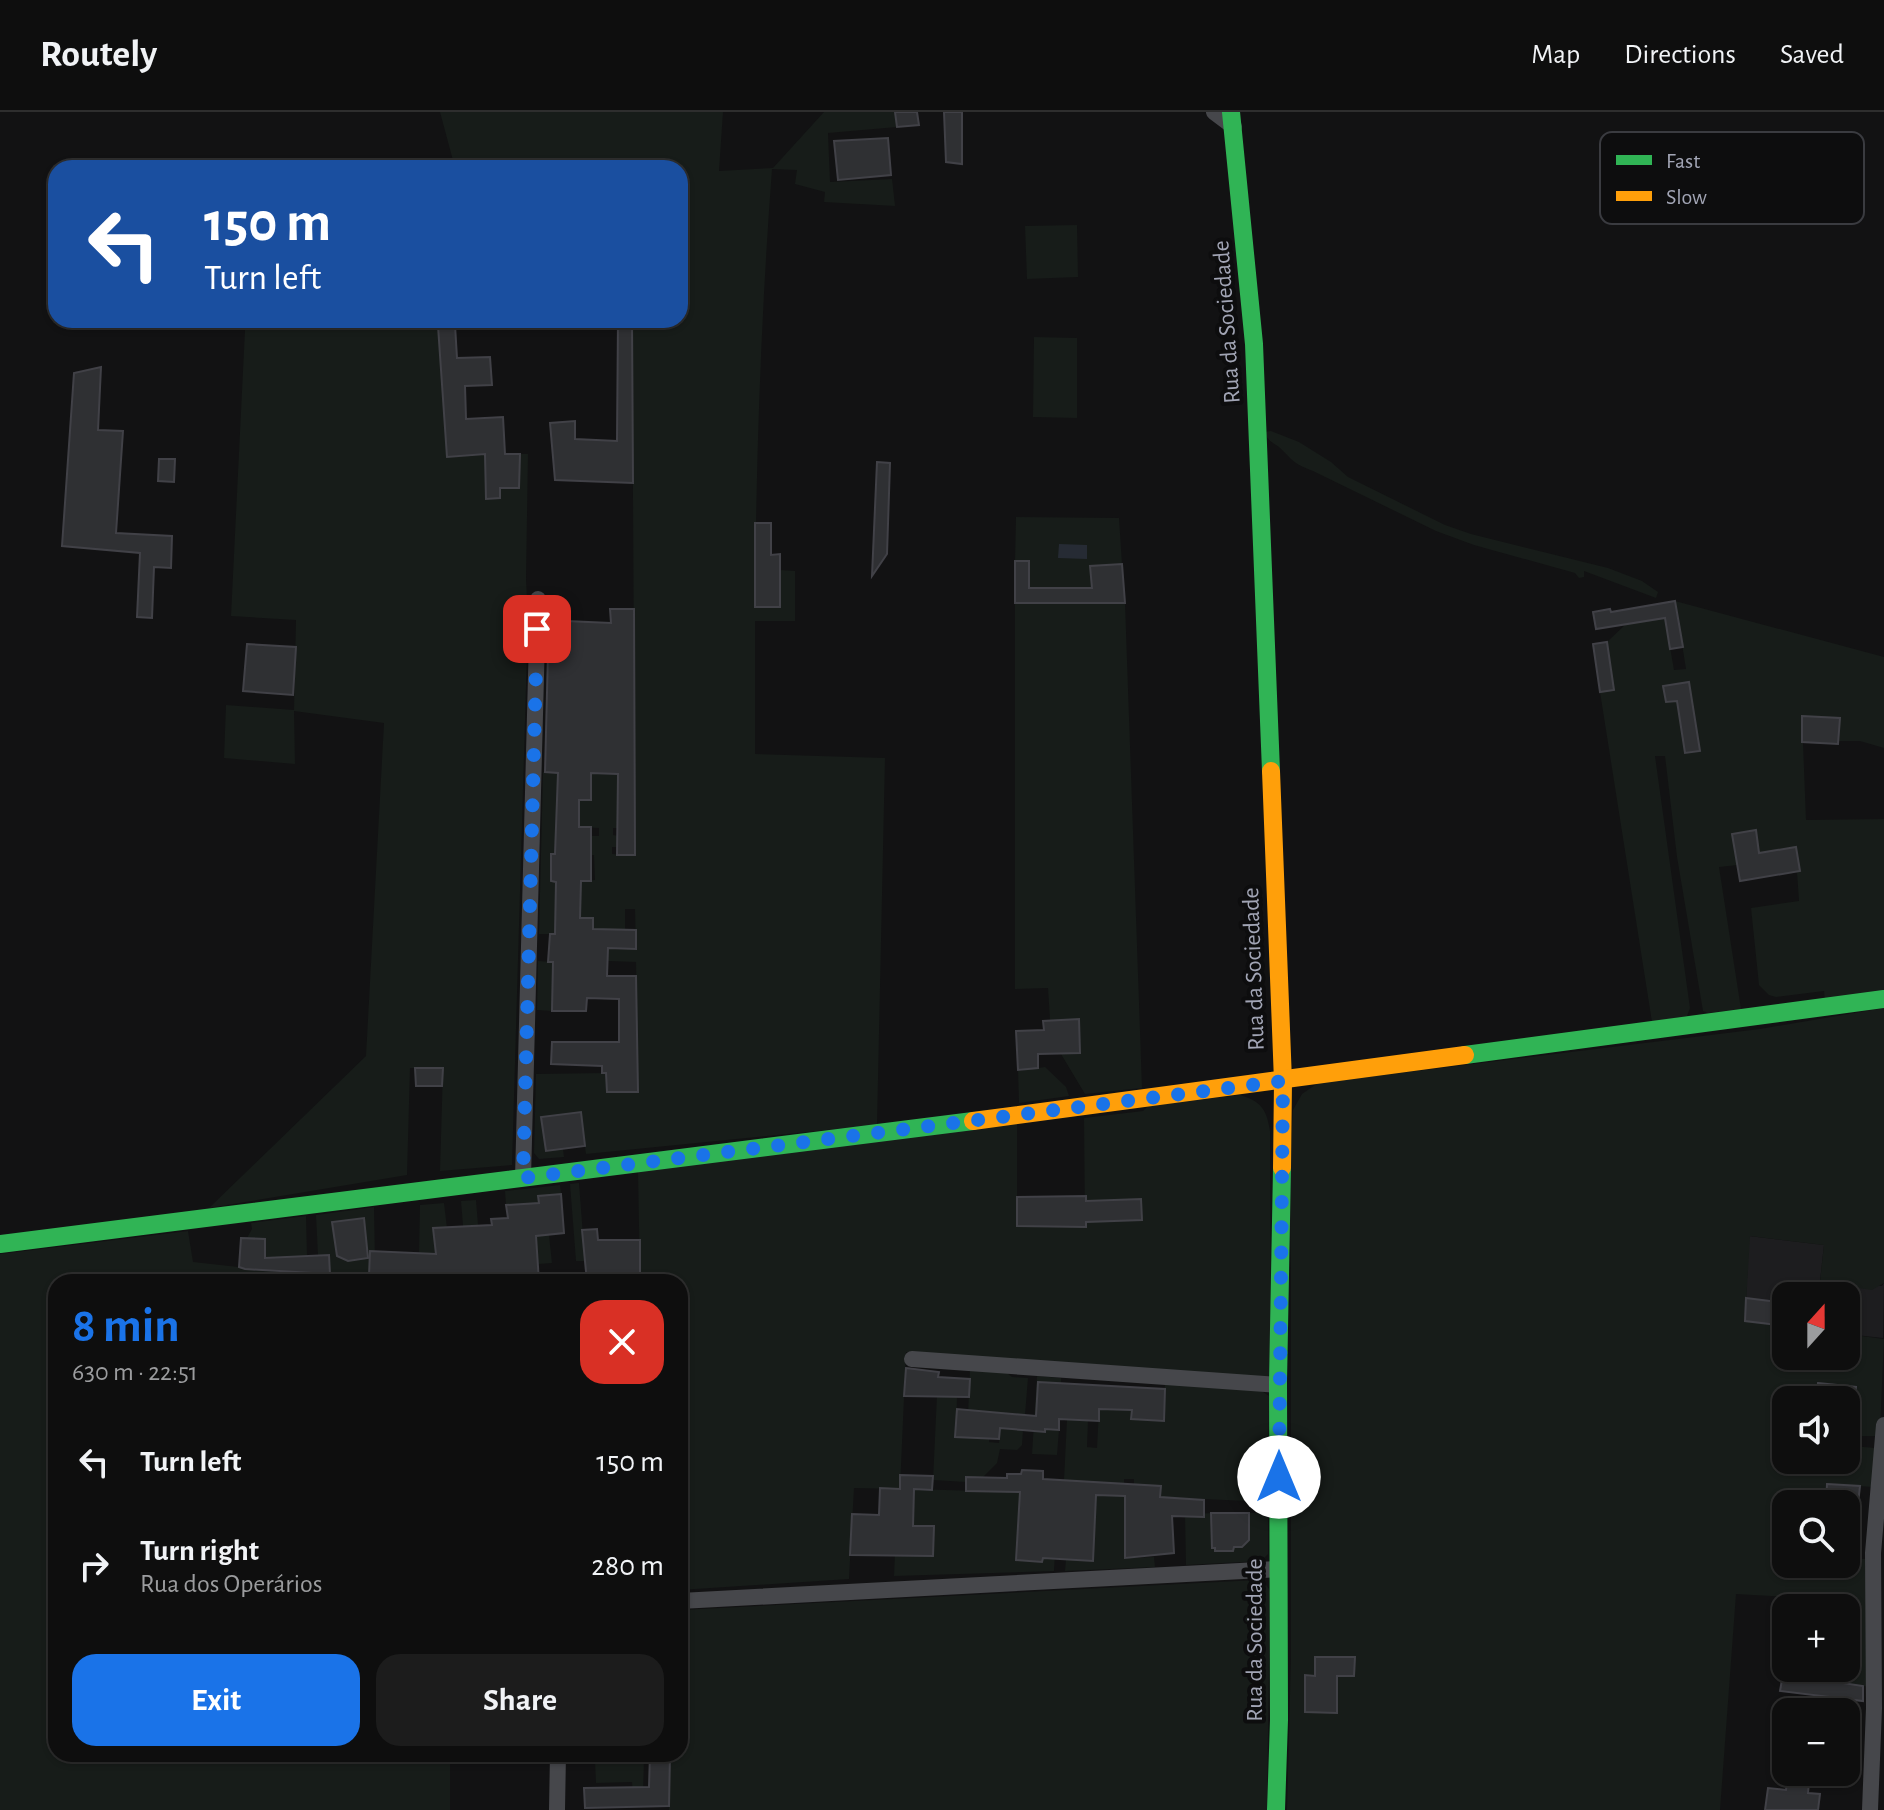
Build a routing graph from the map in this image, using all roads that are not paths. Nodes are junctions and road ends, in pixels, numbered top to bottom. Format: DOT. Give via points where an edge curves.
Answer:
graph roads {
  1 [pos="1214,112"];
  2 [pos="1232,119"];
  3 [pos="538,599"];
  4 [pos="1884,999"];
  5 [pos="1283,1081"];
  6 [pos="523,1178"];
  7 [pos="0,1244"];
  8 [pos="912,1359"];
  9 [pos="1278,1385"];
  10 [pos="1884,1425"];
  11 [pos="1279,1569"];
  12 [pos="688,1601"];
  13 [pos="558,1762"];
  14 [pos="557,1810"];
  15 [pos="1276,1810"];
  16 [pos="1870,1810"];
  1 -- 2 [label="street"];
  2 -- 5 [label="main road, Rua da Sociedade" via="1256,384"];
  3 -- 6 [label="street"];
  4 -- 5 [label="main road"];
  5 -- 6 [label="main road"];
  5 -- 9 [label="main road, Rua da Sociedade"];
  6 -- 7 [label="main road"];
  8 -- 9 [label="street"];
  9 -- 11 [label="main road, Rua da Sociedade"];
  10 -- 16 [label="street" via="1873,1553"];
  11 -- 12 [label="street"];
  11 -- 15 [label="main road, Rua da Sociedade"];
  13 -- 14 [label="street"];
}
